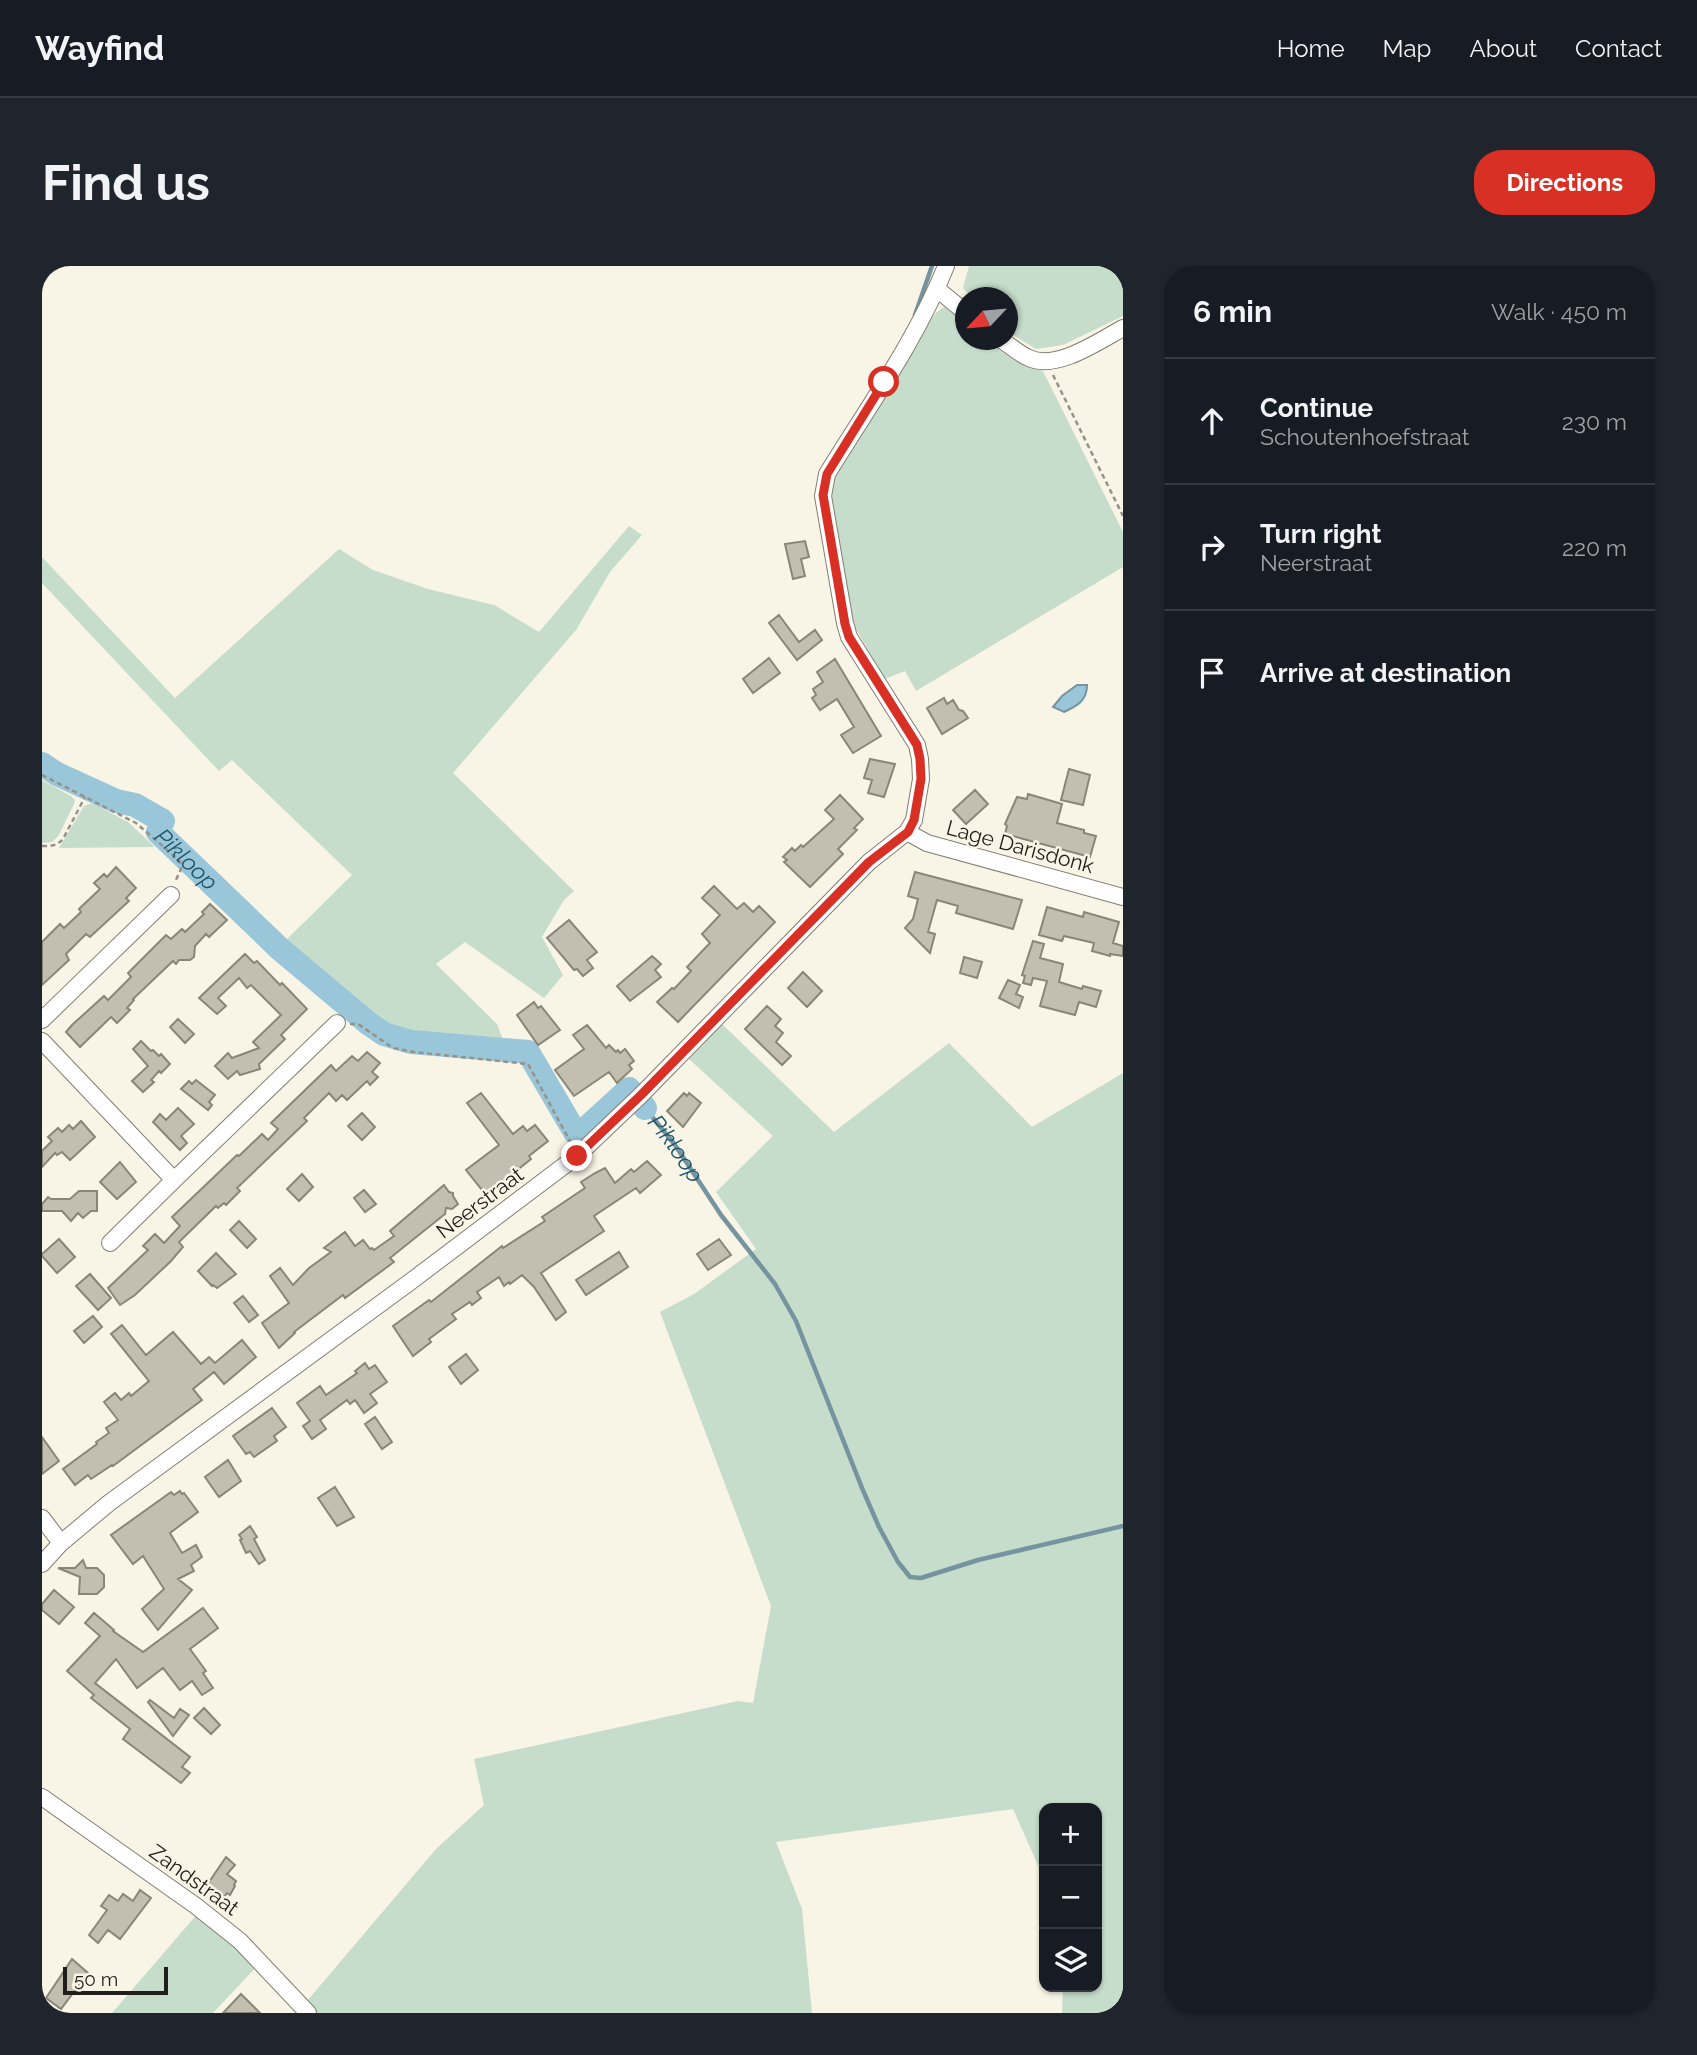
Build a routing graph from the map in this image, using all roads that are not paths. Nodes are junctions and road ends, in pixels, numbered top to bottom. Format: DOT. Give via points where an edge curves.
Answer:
graph roads {
  1 [pos="946,266"];
  2 [pos="937,289"];
  3 [pos="955,304"];
  4 [pos="1123,328"];
  5 [pos="1017,350"];
  6 [pos="908,832"];
  7 [pos="171,895"];
  8 [pos="1123,897"];
  9 [pos="42,1020"];
  10 [pos="337,1023"];
  11 [pos="42,1041"];
  12 [pos="174,1180"];
  13 [pos="110,1242"];
  14 [pos="42,1519"];
  15 [pos="61,1543"];
  16 [pos="42,1564"];
  17 [pos="42,1797"];
  18 [pos="308,2013"];
  1 -- 2 [label="street"];
  2 -- 3 [label="street"];
  2 -- 6 [label="street" via="827,474 823,495 849,637 917,745 921,779"];
  4 -- 5 [label="street" via="1051,361 1031,359"];
  6 -- 8 [label="street, Lage Darisdonk" via="927,843"];
  6 -- 15 [label="street, Neerstraat" via="869,862 577,1156"];
  7 -- 9 [label="street"];
  10 -- 12 [label="street"];
  11 -- 12 [label="street"];
  12 -- 13 [label="street"];
  14 -- 15 [label="street"];
  15 -- 16 [label="street, Neerstraat"];
  17 -- 18 [label="street, Zandstraat" via="197,1906 240,1941"];
}
